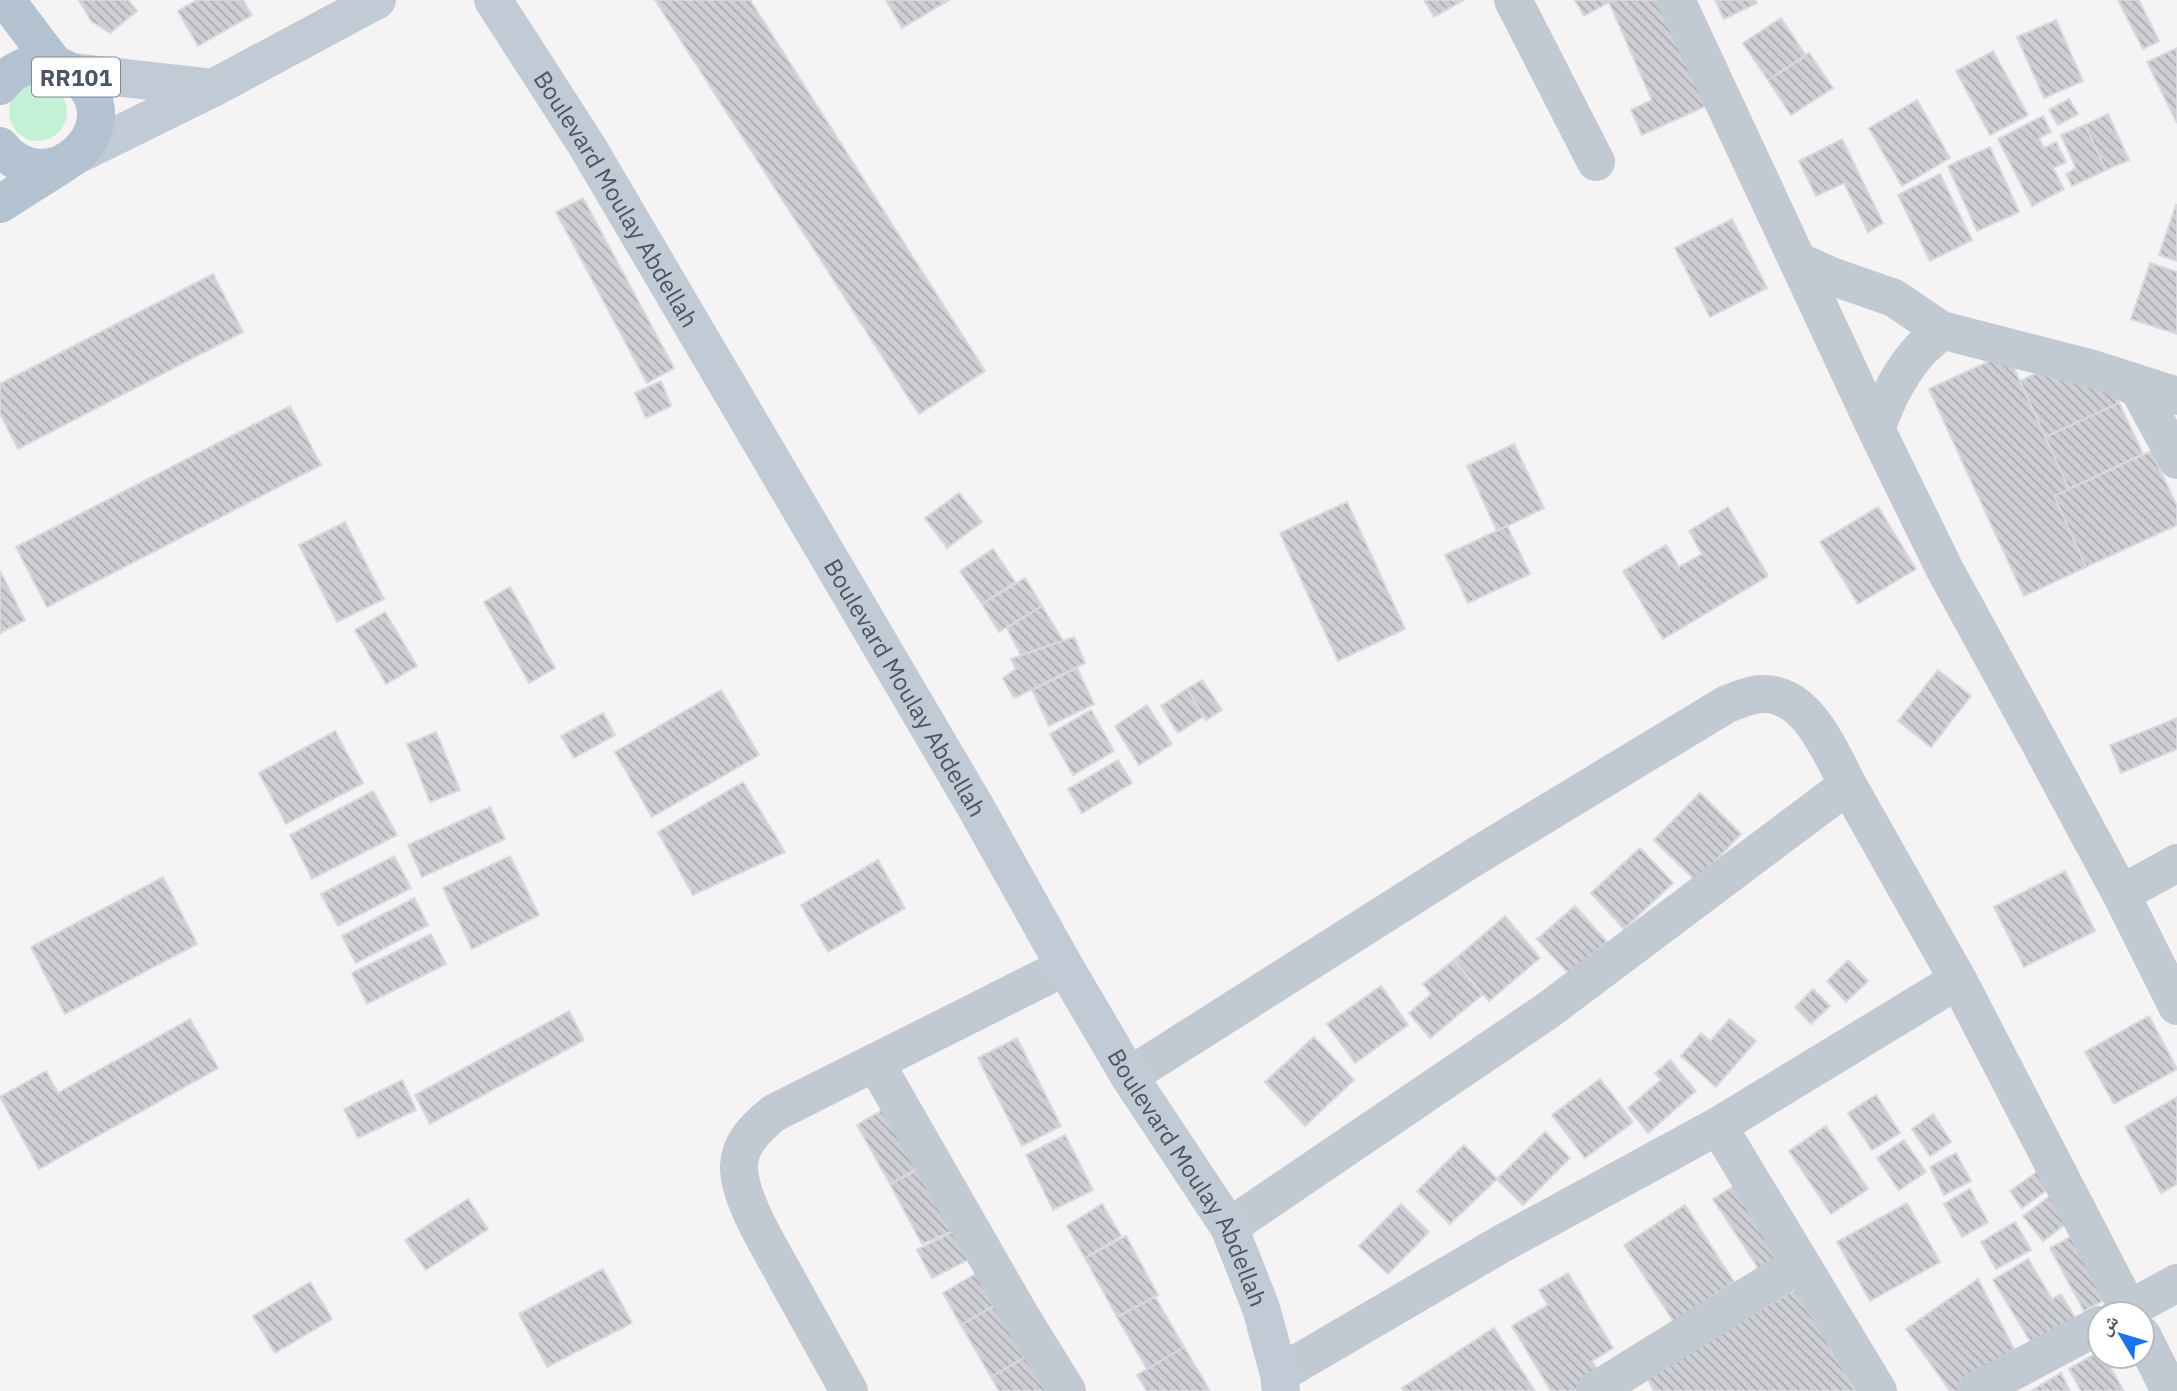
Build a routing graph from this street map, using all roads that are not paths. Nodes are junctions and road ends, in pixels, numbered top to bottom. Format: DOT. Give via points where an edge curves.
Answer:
graph roads {
  1 [pos="6,0"];
  2 [pos="377,0"];
  3 [pos="493,0"];
  4 [pos="1513,0"];
  5 [pos="1676,0"];
  6 [pos="63,68"];
  7 [pos="0,86"];
  8 [pos="213,88"];
  9 [pos="0,146"];
  10 [pos="71,159"];
  11 [pos="1597,162"];
  12 [pos="0,204"];
  13 [pos="1798,261"];
  14 [pos="1941,330"];
  15 [pos="2092,369"];
  16 [pos="2177,396"];
  17 [pos="1876,429"];
  18 [pos="2177,460"];
  19 [pos="1848,785"];
  20 [pos="2177,863"];
  21 [pos="2121,894"];
  22 [pos="1065,967"];
  23 [pos="1958,979"];
  24 [pos="2177,1006"];
  25 [pos="874,1062"];
  26 [pos="1129,1076"];
  27 [pos="1718,1126"];
  28 [pos="1229,1227"];
  29 [pos="1801,1263"];
  30 [pos="2177,1283"];
  31 [pos="2115,1300"];
  32 [pos="2152,1300"];
  33 [pos="2086,1337"];
  34 [pos="2156,1369"];
  35 [pos="1280,1382"];
  36 [pos="849,1391"];
  37 [pos="1067,1391"];
  38 [pos="1595,1391"];
  39 [pos="1878,1391"];
  40 [pos="1976,1391"];
  41 [pos="2170,1391"];
  1 -- 6 [label="main road, RR101"];
  2 -- 8 [label="main road"];
  3 -- 22 [label="main road, Boulevard Moulay Abdellah" via="587,146"];
  4 -- 11 [label="street"];
  5 -- 13 [label="street"];
  6 -- 7 [label="main road, RR101" via="40,63 26,66"];
  6 -- 8 [label="main road"];
  6 -- 10 [label="main road, RR101" via="85,85 94,102 90,139"];
  8 -- 10 [label="main road"];
  9 -- 10 [label="main road" via="7,155 33,168 49,168"];
  10 -- 12 [label="main road"];
  13 -- 14 [label="street" via="1894,298"];
  13 -- 17 [label="street"];
  14 -- 15 [label="street"];
  14 -- 17 [label="street" via="1893,388"];
  15 -- 16 [label="street"];
  15 -- 18 [label="street" via="2138,388"];
  17 -- 21 [label="street" via="1944,568"];
  19 -- 23 [label="street"];
  19 -- 26 [label="street" via="1823,738 1795,704 1764,694 1727,704 1476,856"];
  19 -- 28 [label="street" via="1547,1011"];
  20 -- 21 [label="street"];
  21 -- 24 [label="street"];
  22 -- 25 [label="street"];
  22 -- 26 [label="main road, Boulevard Moulay Abdellah"];
  23 -- 27 [label="street"];
  23 -- 31 [label="street"];
  25 -- 36 [label="street" via="775,1113 749,1137 739,1164 741,1183 759,1227"];
  25 -- 37 [label="street"];
  26 -- 28 [label="main road, Boulevard Moulay Abdellah"];
  27 -- 29 [label="street"];
  27 -- 35 [label="street" via="1503,1243"];
  28 -- 35 [label="main road, Boulevard Moulay Abdellah" via="1261,1308"];
  29 -- 38 [label="street"];
  29 -- 39 [label="street"];
  30 -- 32 [label="street"];
  33 -- 40 [label="street"];
  34 -- 41 [label="street"];
}
